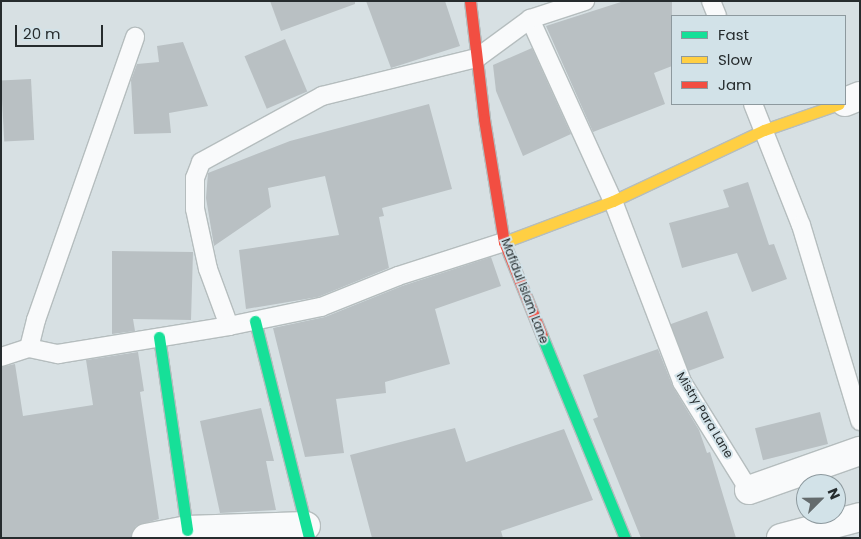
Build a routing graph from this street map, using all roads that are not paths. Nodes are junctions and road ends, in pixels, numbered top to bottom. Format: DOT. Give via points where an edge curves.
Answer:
graph roads {
  1 [pos="470,1"];
  2 [pos="585,1"];
  3 [pos="711,1"];
  4 [pos="717,15"];
  5 [pos="530,19"];
  6 [pos="134,37"];
  7 [pos="477,58"];
  8 [pos="860,96"];
  9 [pos="846,102"];
  10 [pos="753,105"];
  11 [pos="835,105"];
  12 [pos="764,130"];
  13 [pos="613,201"];
  14 [pos="504,242"];
  15 [pos="255,321"];
  16 [pos="229,326"];
  17 [pos="159,336"];
  18 [pos="29,348"];
  19 [pos="1,357"];
  20 [pos="860,421"];
  21 [pos="860,451"];
  22 [pos="750,490"];
  23 [pos="860,517"];
  24 [pos="188,530"];
  25 [pos="307,532"];
  26 [pos="793,536"];
  27 [pos="146,538"];
  28 [pos="625,538"];
  1 -- 7 [label="street, Mafidul Islam Lane"];
  2 -- 5 [label="lane"];
  3 -- 4 [label="lane"];
  5 -- 7 [label="lane"];
  5 -- 13 [label="lane, Mistry Para Lane"];
  6 -- 18 [label="lane"];
  7 -- 14 [label="street, Mafidul Islam Lane"];
  7 -- 16 [label="lane" via="322,96 201,162 194,178 195,209 208,269"];
  8 -- 9 [label="street"];
  10 -- 12 [label="lane"];
  11 -- 12 [label="street"];
  12 -- 13 [label="street"];
  12 -- 20 [label="lane" via="801,225"];
  13 -- 14 [label="street"];
  13 -- 22 [label="lane, Mistry Para Lane" via="682,382"];
  14 -- 15 [label="lane" via="398,276 321,307"];
  14 -- 28 [label="street, Mafidul Islam Lane"];
  15 -- 16 [label="lane"];
  15 -- 25 [label="street"];
  16 -- 17 [label="lane"];
  17 -- 18 [label="lane" via="58,354"];
  17 -- 24 [label="street"];
  18 -- 19 [label="lane"];
  21 -- 22 [label="street, Mistry Para Lane"];
  23 -- 26 [label="street"];
  24 -- 25 [label="street"];
  24 -- 27 [label="street"];
}
